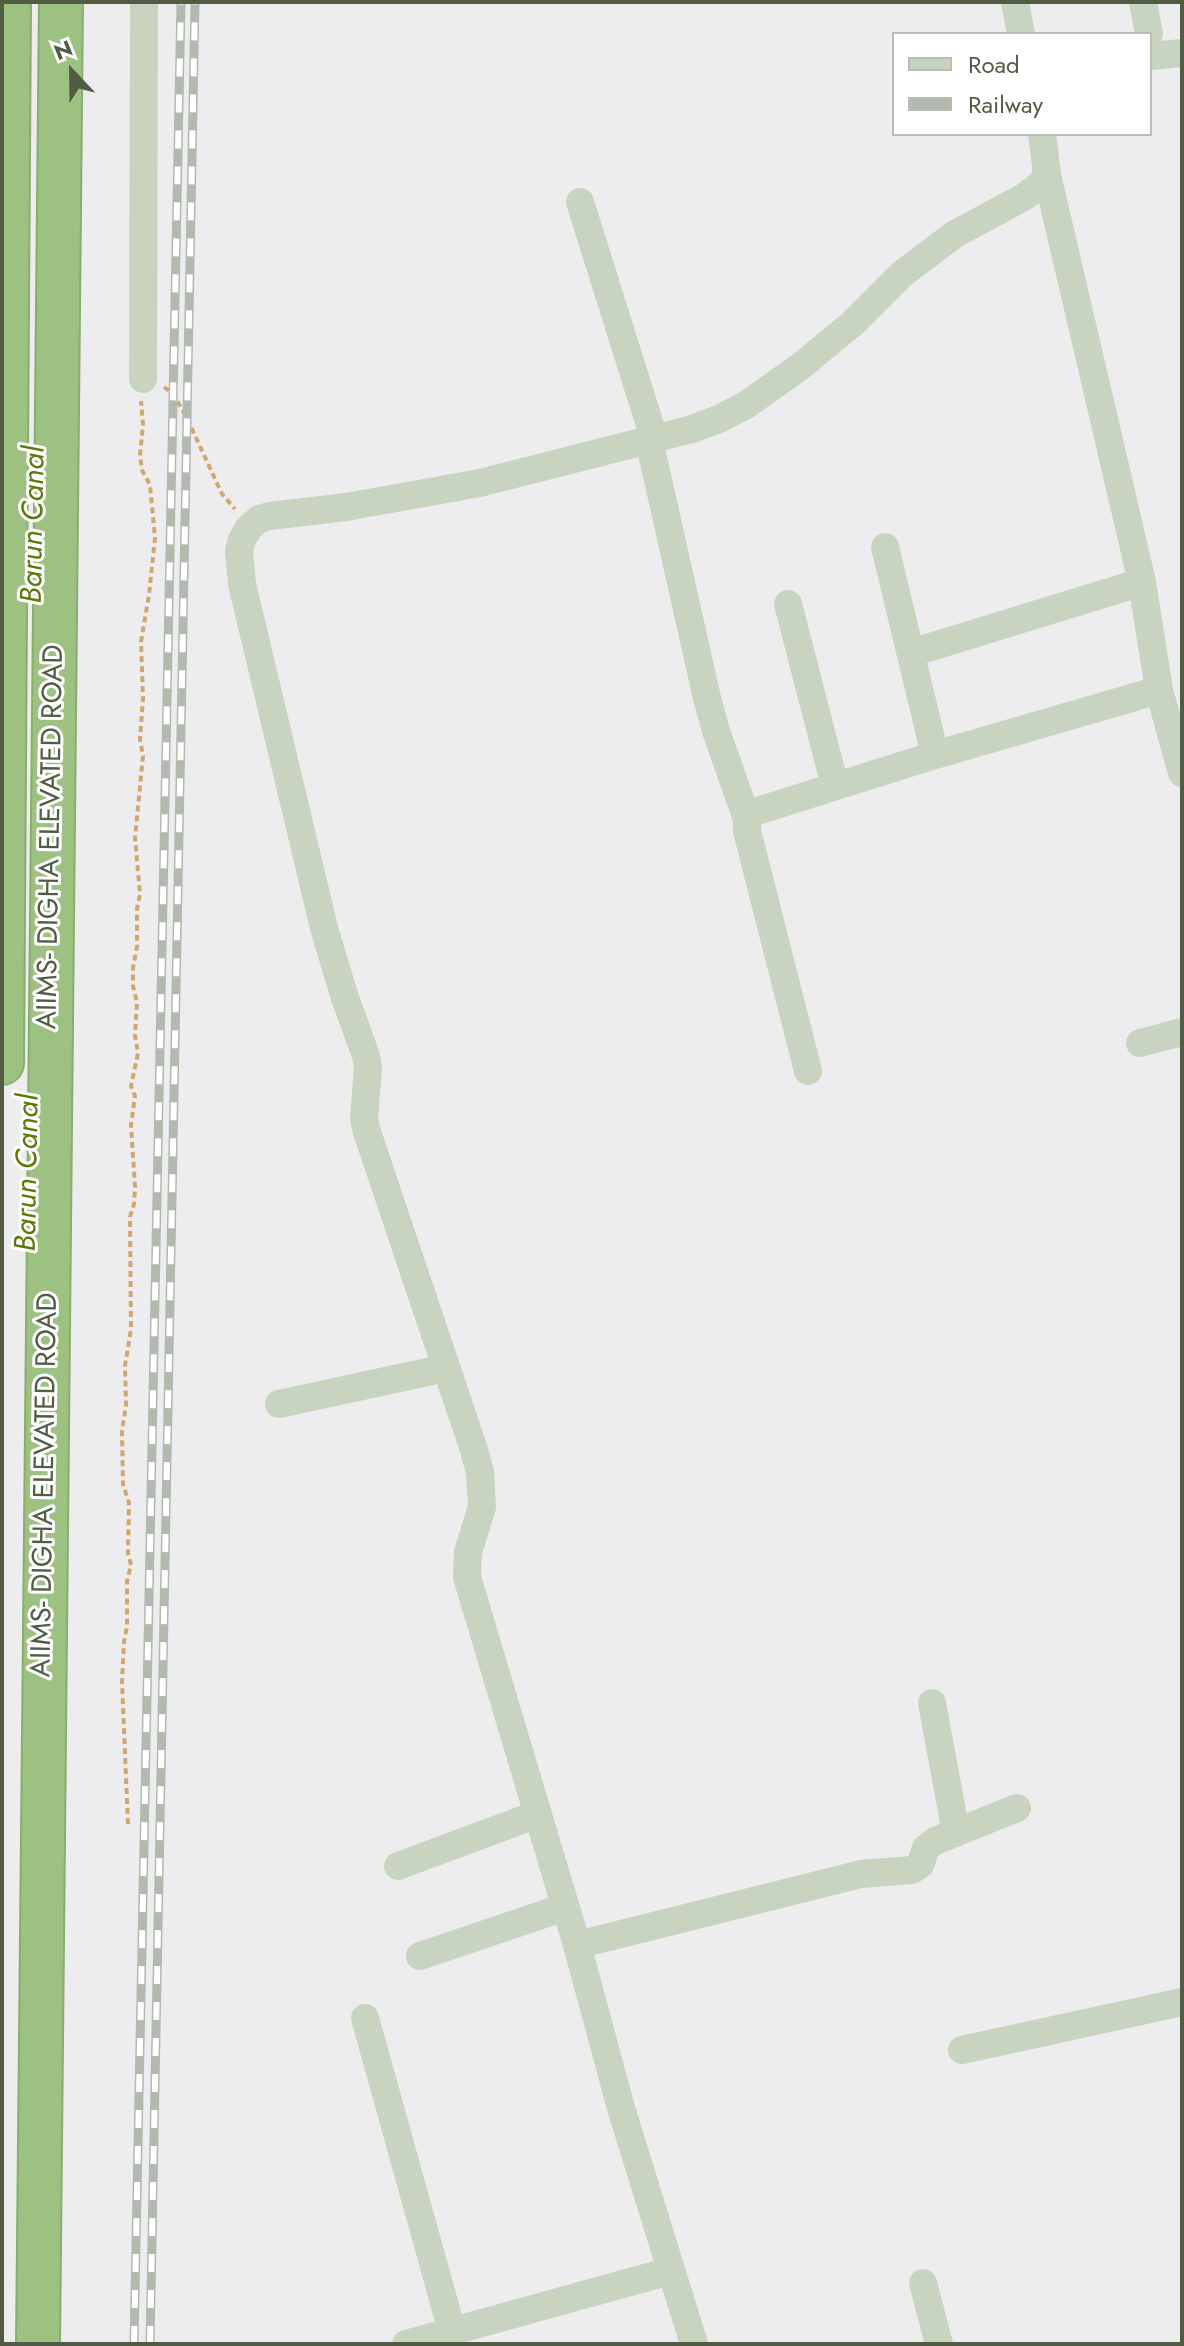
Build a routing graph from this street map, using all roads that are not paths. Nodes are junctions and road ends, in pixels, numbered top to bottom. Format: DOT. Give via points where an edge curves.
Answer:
graph roads {
  1 [pos="9,2"];
  2 [pos="61,2"];
  3 [pos="144,2"];
  4 [pos="1015,2"];
  5 [pos="1143,2"];
  6 [pos="1021,32"];
  7 [pos="1148,32"];
  8 [pos="1152,46"];
  9 [pos="1182,53"];
  10 [pos="1042,136"];
  11 [pos="1047,175"];
  12 [pos="580,202"];
  13 [pos="143,379"];
  14 [pos="652,439"];
  15 [pos="885,547"];
  16 [pos="1142,582"];
  17 [pos="788,604"];
  18 [pos="911,653"];
  19 [pos="1159,690"];
  20 [pos="935,755"];
  21 [pos="1182,773"];
  22 [pos="835,786"];
  23 [pos="747,819"];
  24 [pos="1182,1032"];
  25 [pos="1140,1043"];
  26 [pos="2,1063"];
  27 [pos="808,1071"];
  28 [pos="446,1368"];
  29 [pos="279,1404"];
  30 [pos="932,1703"];
  31 [pos="1017,1808"];
  32 [pos="538,1814"];
  33 [pos="956,1833"];
  34 [pos="398,1866"];
  35 [pos="565,1907"];
  36 [pos="577,1945"];
  37 [pos="420,1956"];
  38 [pos="1182,2002"];
  39 [pos="365,2018"];
  40 [pos="962,2050"];
  41 [pos="670,2271"];
  42 [pos="923,2283"];
  43 [pos="452,2331"];
  44 [pos="38,2344"];
  45 [pos="406,2344"];
  46 [pos="694,2344"];
  47 [pos="939,2344"];
  1 -- 26 [label="highway, AIIMS- DIGHA ELEVATED ROAD"];
  2 -- 44 [label="highway, AIIMS- DIGHA ELEVATED ROAD"];
  3 -- 13 [label="street"];
  4 -- 6 [label="street"];
  5 -- 7 [label="street"];
  8 -- 9 [label="street"];
  10 -- 11 [label="street"];
  11 -- 14 [label="street" via="1024,197 955,234 902,274 853,323 746,405 692,429"];
  11 -- 16 [label="street"];
  12 -- 14 [label="street"];
  14 -- 23 [label="street" via="707,698"];
  14 -- 28 [label="street" via="480,483 259,519 248,529 239,551 242,584 324,928 366,1056 367,1132"];
  15 -- 18 [label="street"];
  16 -- 18 [label="street"];
  16 -- 19 [label="street"];
  17 -- 22 [label="street"];
  18 -- 20 [label="street"];
  19 -- 20 [label="street"];
  19 -- 21 [label="street"];
  20 -- 22 [label="street"];
  22 -- 23 [label="street" via="756,810"];
  23 -- 27 [label="street"];
  24 -- 25 [label="street"];
  28 -- 29 [label="street"];
  28 -- 32 [label="street" via="482,1491 467,1577"];
  30 -- 33 [label="street"];
  31 -- 33 [label="street"];
  32 -- 34 [label="street"];
  32 -- 35 [label="street"];
  33 -- 36 [label="street" via="929,1845 912,1870 861,1874"];
  35 -- 36 [label="street"];
  35 -- 37 [label="street"];
  36 -- 41 [label="street"];
  38 -- 40 [label="street"];
  39 -- 43 [label="street"];
  41 -- 43 [label="street"];
  41 -- 46 [label="street"];
  42 -- 47 [label="street"];
  43 -- 45 [label="street"];
}
